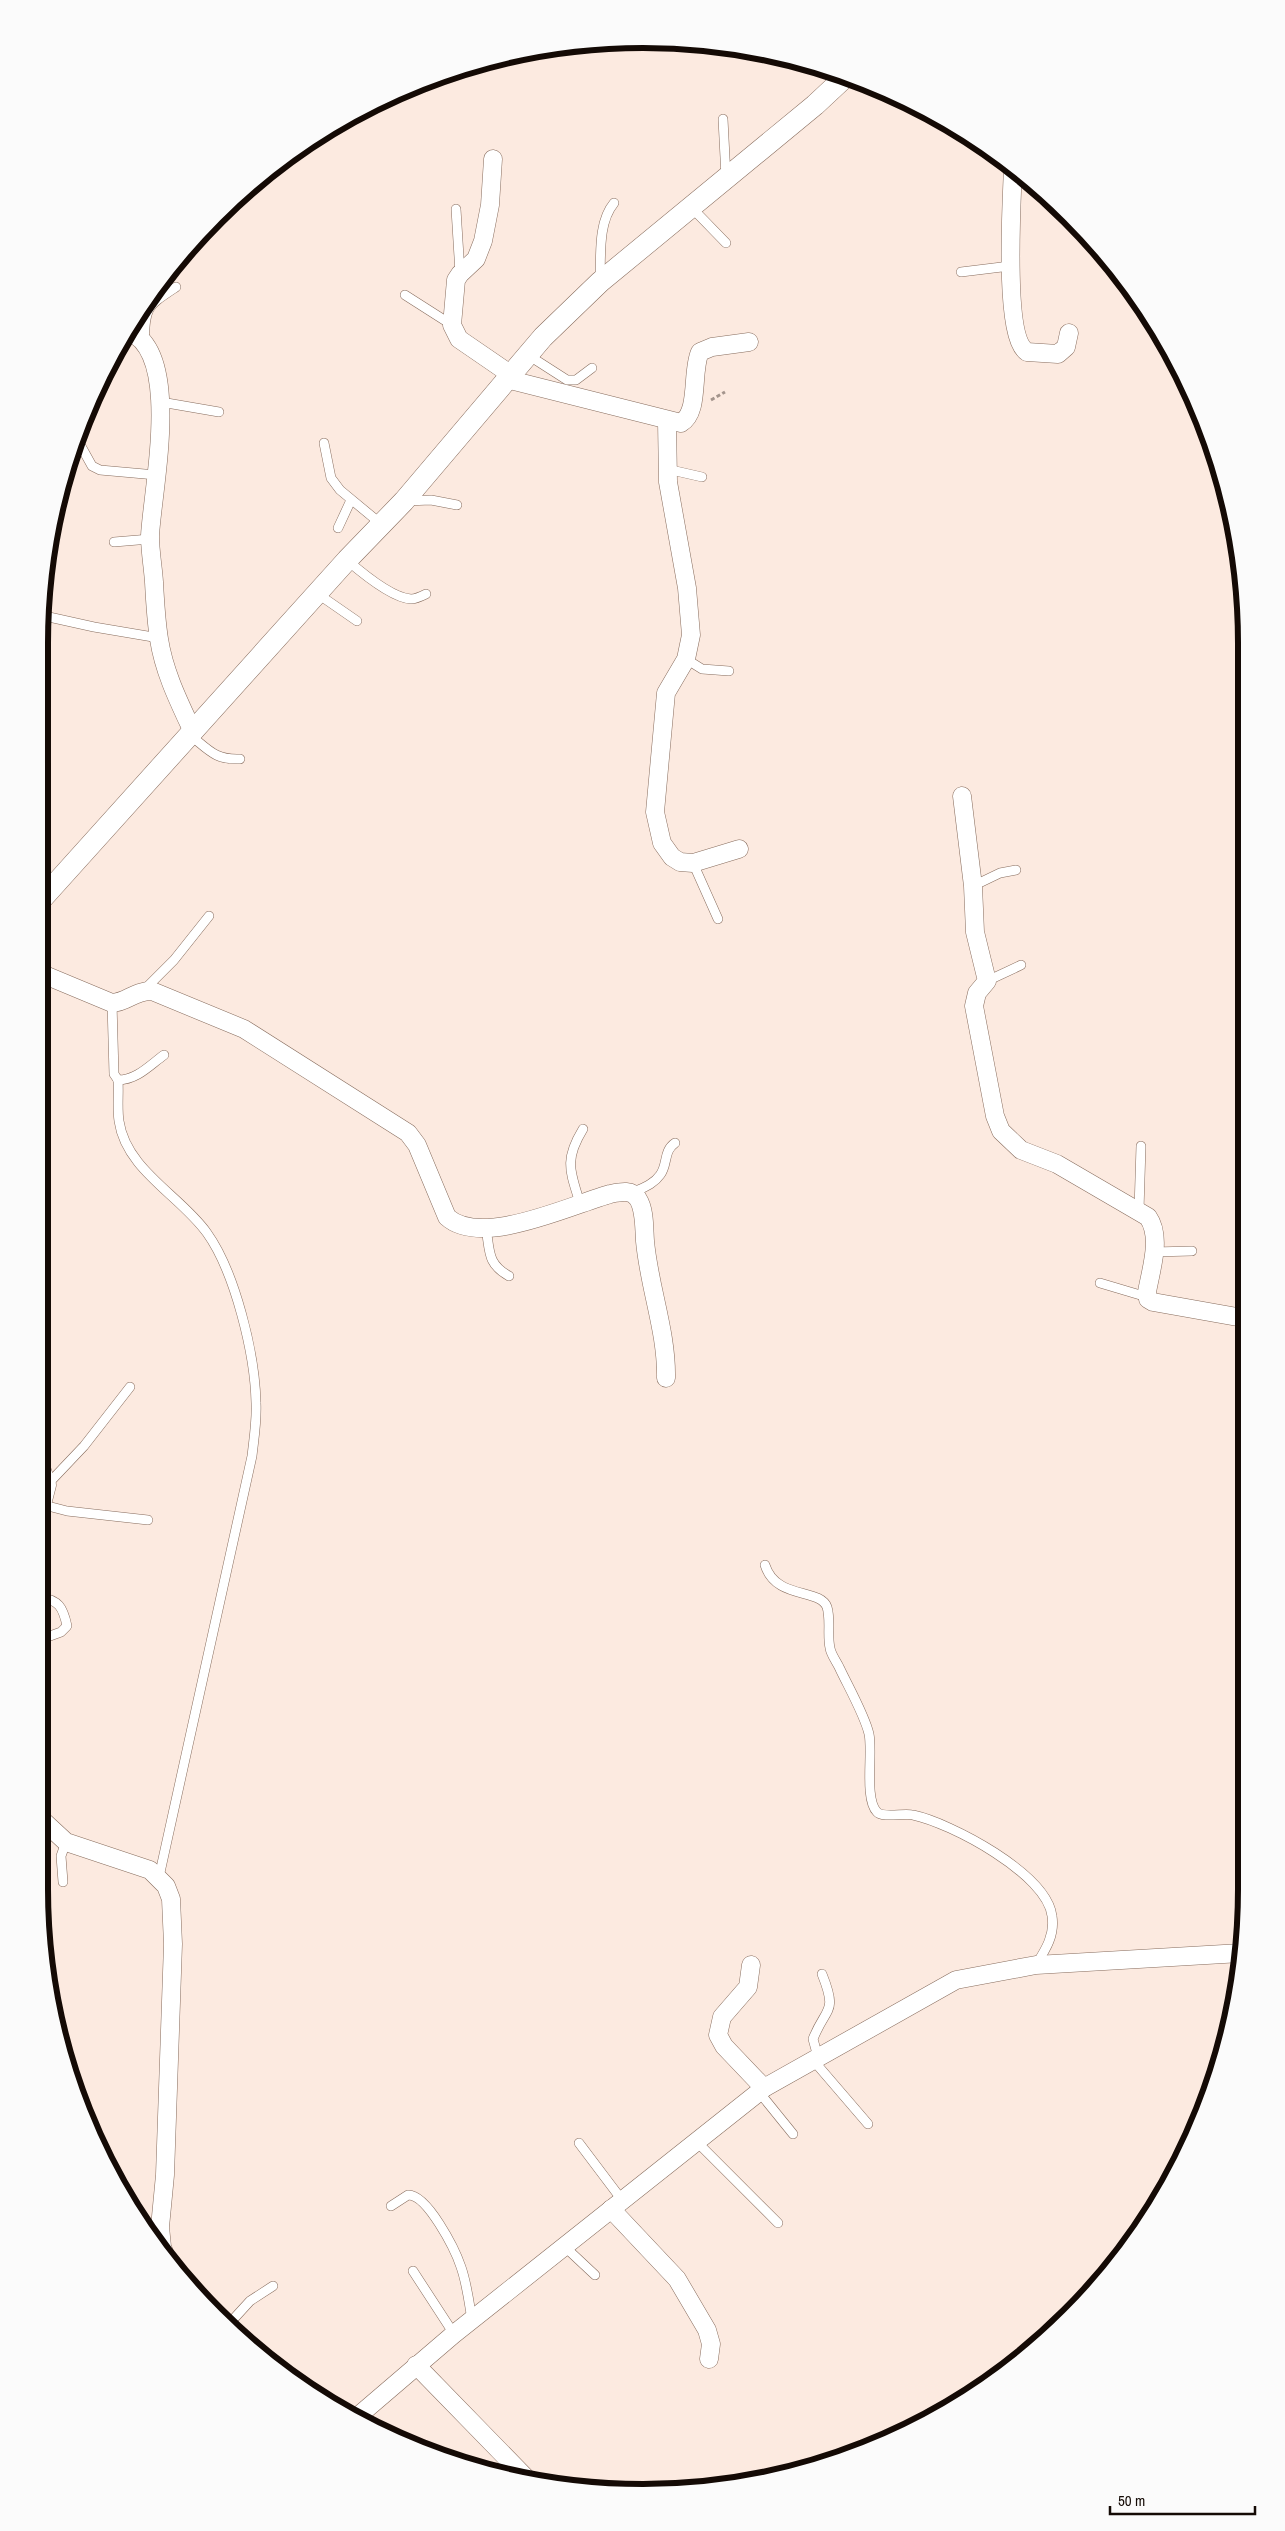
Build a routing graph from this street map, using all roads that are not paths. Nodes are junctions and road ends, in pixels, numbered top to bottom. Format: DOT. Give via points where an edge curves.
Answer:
graph roads {
  1 [pos="840,81"];
  2 [pos="723,119"];
  3 [pos="493,159"];
  4 [pos="1013,176"];
  5 [pos="726,177"];
  6 [pos="614,203"];
  7 [pos="692,208"];
  8 [pos="456,209"];
  9 [pos="726,243"];
  10 [pos="1010,266"];
  11 [pos="961,272"];
  12 [pos="460,274"];
  13 [pos="600,282"];
  14 [pos="176,288"];
  15 [pos="405,295"];
  16 [pos="154,304"];
  17 [pos="145,317"];
  18 [pos="452,325"];
  19 [pos="1069,334"];
  20 [pos="134,335"];
  21 [pos="144,342"];
  22 [pos="749,342"];
  23 [pos="528,355"];
  24 [pos="592,368"];
  25 [pos="508,377"];
  26 [pos="161,402"];
  27 [pos="219,412"];
  28 [pos="667,421"];
  29 [pos="324,443"];
  30 [pos="81,446"];
  31 [pos="667,468"];
  32 [pos="156,475"];
  33 [pos="702,477"];
  34 [pos="351,500"];
  35 [pos="404,501"];
  36 [pos="457,505"];
  37 [pos="381,524"];
  38 [pos="338,528"];
  39 [pos="150,539"];
  40 [pos="114,542"];
  41 [pos="347,560"];
  42 [pos="318,594"];
  43 [pos="426,594"];
  44 [pos="49,617"];
  45 [pos="357,621"];
  46 [pos="159,638"];
  47 [pos="686,660"];
  48 [pos="729,671"];
  49 [pos="192,734"];
  50 [pos="240,759"];
  51 [pos="962,796"];
  52 [pos="739,849"];
  53 [pos="693,863"];
  54 [pos="1016,870"];
  55 [pos="973,886"];
  56 [pos="48,892"];
  57 [pos="209,916"];
  58 [pos="718,920"];
  59 [pos="1022,965"];
  60 [pos="48,976"];
  61 [pos="987,981"];
  62 [pos="143,991"];
  63 [pos="112,1003"];
  64 [pos="164,1055"];
  65 [pos="118,1080"];
  66 [pos="583,1129"];
  67 [pos="675,1143"];
  68 [pos="1141,1146"];
  69 [pos="632,1193"];
  70 [pos="580,1203"];
  71 [pos="1139,1210"];
  72 [pos="486,1228"];
  73 [pos="1192,1251"];
  74 [pos="1154,1252"];
  75 [pos="509,1276"];
  76 [pos="1100,1283"];
  77 [pos="1147,1297"];
  78 [pos="1238,1317"];
  79 [pos="666,1378"];
  80 [pos="130,1387"];
  81 [pos="48,1484"];
  82 [pos="48,1510"];
  83 [pos="148,1520"];
  84 [pos="765,1565"];
  85 [pos="48,1598"];
  86 [pos="48,1637"];
  87 [pos="48,1825"];
  88 [pos="66,1842"];
  89 [pos="159,1877"];
  90 [pos="63,1882"];
  91 [pos="1233,1953"];
  92 [pos="751,1965"];
  93 [pos="1036,1965"];
  94 [pos="822,1974"];
  95 [pos="816,2058"];
  96 [pos="761,2090"];
  97 [pos="868,2124"];
  98 [pos="793,2134"];
  99 [pos="697,2142"];
  100 [pos="579,2143"];
  101 [pos="617,2205"];
  102 [pos="391,2206"];
  103 [pos="778,2224"];
  104 [pos="161,2238"];
  105 [pos="564,2246"];
  106 [pos="413,2271"];
  107 [pos="595,2275"];
  108 [pos="273,2286"];
  109 [pos="233,2320"];
  110 [pos="472,2320"];
  111 [pos="454,2334"];
  112 [pos="709,2358"];
  113 [pos="416,2366"];
  114 [pos="362,2413"];
  115 [pos="518,2470"];
  1 -- 5 [label="street"];
  2 -- 5 [label="lane"];
  3 -- 12 [label="street" via="490,205 483,241 476,259"];
  4 -- 10 [label="street"];
  5 -- 7 [label="street"];
  6 -- 13 [label="lane" via="605,221"];
  7 -- 9 [label="lane"];
  7 -- 13 [label="street"];
  8 -- 12 [label="lane"];
  10 -- 11 [label="lane"];
  10 -- 19 [label="street" via="1023,349 1058,354 1066,347"];
  12 -- 18 [label="street" via="456,280"];
  13 -- 23 [label="street"];
  14 -- 16 [label="lane"];
  15 -- 18 [label="lane"];
  17 -- 21 [label="lane"];
  18 -- 25 [label="street" via="459,340"];
  20 -- 21 [label="street"];
  21 -- 26 [label="street" via="156,365"];
  22 -- 28 [label="street" via="700,352 691,411 681,423"];
  23 -- 24 [label="lane" via="567,380 576,380"];
  23 -- 25 [label="street"];
  25 -- 28 [label="street"];
  25 -- 35 [label="street"];
  26 -- 27 [label="lane"];
  26 -- 32 [label="street" via="162,438"];
  28 -- 31 [label="street"];
  29 -- 34 [label="lane" via="331,478"];
  30 -- 32 [label="lane" via="92,466 100,470"];
  31 -- 33 [label="lane"];
  31 -- 47 [label="street" via="687,588 690,635"];
  32 -- 39 [label="street"];
  34 -- 37 [label="lane"];
  34 -- 38 [label="lane"];
  35 -- 36 [label="lane" via="431,500"];
  35 -- 37 [label="street"];
  37 -- 41 [label="street"];
  39 -- 40 [label="lane"];
  39 -- 46 [label="street"];
  41 -- 42 [label="street"];
  41 -- 43 [label="lane" via="375,584 406,598 413,600"];
  42 -- 45 [label="lane"];
  42 -- 49 [label="street"];
  44 -- 46 [label="lane"];
  46 -- 49 [label="street"];
  47 -- 48 [label="lane" via="702,668"];
  47 -- 53 [label="street" via="666,693 655,812 662,843 672,857 680,862"];
  49 -- 50 [label="lane" via="216,757"];
  49 -- 56 [label="street"];
  51 -- 55 [label="street"];
  52 -- 53 [label="street"];
  53 -- 58 [label="lane"];
  54 -- 55 [label="lane" via="1000,873"];
  55 -- 61 [label="street" via="975,932"];
  57 -- 62 [label="lane" via="174,960"];
  59 -- 61 [label="lane"];
  60 -- 63 [label="street"];
  61 -- 71 [label="street" via="977,993 974,1006 995,1116 1001,1131 1021,1150 1057,1164"];
  62 -- 63 [label="street"];
  62 -- 72 [label="street" via="152,991 190,1005 244,1029 381,1114 408,1133 417,1145 447,1217 464,1227"];
  63 -- 65 [label="lane" via="114,1074"];
  64 -- 65 [label="lane" via="138,1075"];
  65 -- 89 [label="lane" via="119,1121 129,1148 145,1170 206,1231 227,1266 254,1374 256,1403 252,1456"];
  66 -- 70 [label="lane" via="569,1159"];
  67 -- 69 [label="lane" via="668,1150 660,1175 653,1183"];
  68 -- 71 [label="lane"];
  69 -- 70 [label="street" via="623,1192"];
  69 -- 79 [label="street" via="642,1208 647,1264"];
  70 -- 72 [label="street" via="532,1220"];
  71 -- 74 [label="street" via="1152,1222"];
  72 -- 75 [label="lane" via="491,1260 497,1269"];
  73 -- 74 [label="lane"];
  74 -- 77 [label="street"];
  76 -- 77 [label="lane"];
  77 -- 78 [label="street" via="1153,1302"];
  80 -- 81 [label="lane" via="84,1446"];
  82 -- 83 [label="lane"];
  84 -- 93 [label="lane" via="768,1574 778,1584 821,1600 826,1606 830,1649 869,1734 872,1802 876,1812 882,1816 913,1815 951,1828 995,1852 1029,1880 1045,1898 1052,1914 1053,1930 1048,1946"];
  85 -- 86 [label="lane" via="64,1610 67,1626"];
  87 -- 88 [label="street"];
  88 -- 89 [label="street" via="150,1870"];
  88 -- 90 [label="lane" via="61,1856"];
  89 -- 104 [label="street" via="171,1899 173,1944"];
  91 -- 93 [label="street"];
  92 -- 96 [label="street" via="748,1987 722,2017 718,2035"];
  93 -- 95 [label="street" via="956,1980"];
  94 -- 95 [label="lane" via="830,1998 828,2012 813,2039"];
  95 -- 96 [label="street"];
  95 -- 97 [label="lane"];
  96 -- 98 [label="lane"];
  96 -- 99 [label="street"];
  99 -- 101 [label="street"];
  99 -- 103 [label="lane"];
  100 -- 101 [label="lane"];
  101 -- 105 [label="street"];
  101 -- 112 [label="street" via="676,2279 707,2330 711,2344"];
  102 -- 110 [label="lane" via="408,2194 416,2195 426,2204 456,2252"];
  105 -- 107 [label="lane"];
  105 -- 110 [label="street"];
  106 -- 111 [label="lane"];
  108 -- 109 [label="lane" via="250,2301"];
  110 -- 111 [label="street"];
  111 -- 113 [label="street"];
  113 -- 114 [label="street"];
  113 -- 115 [label="street"];
}
